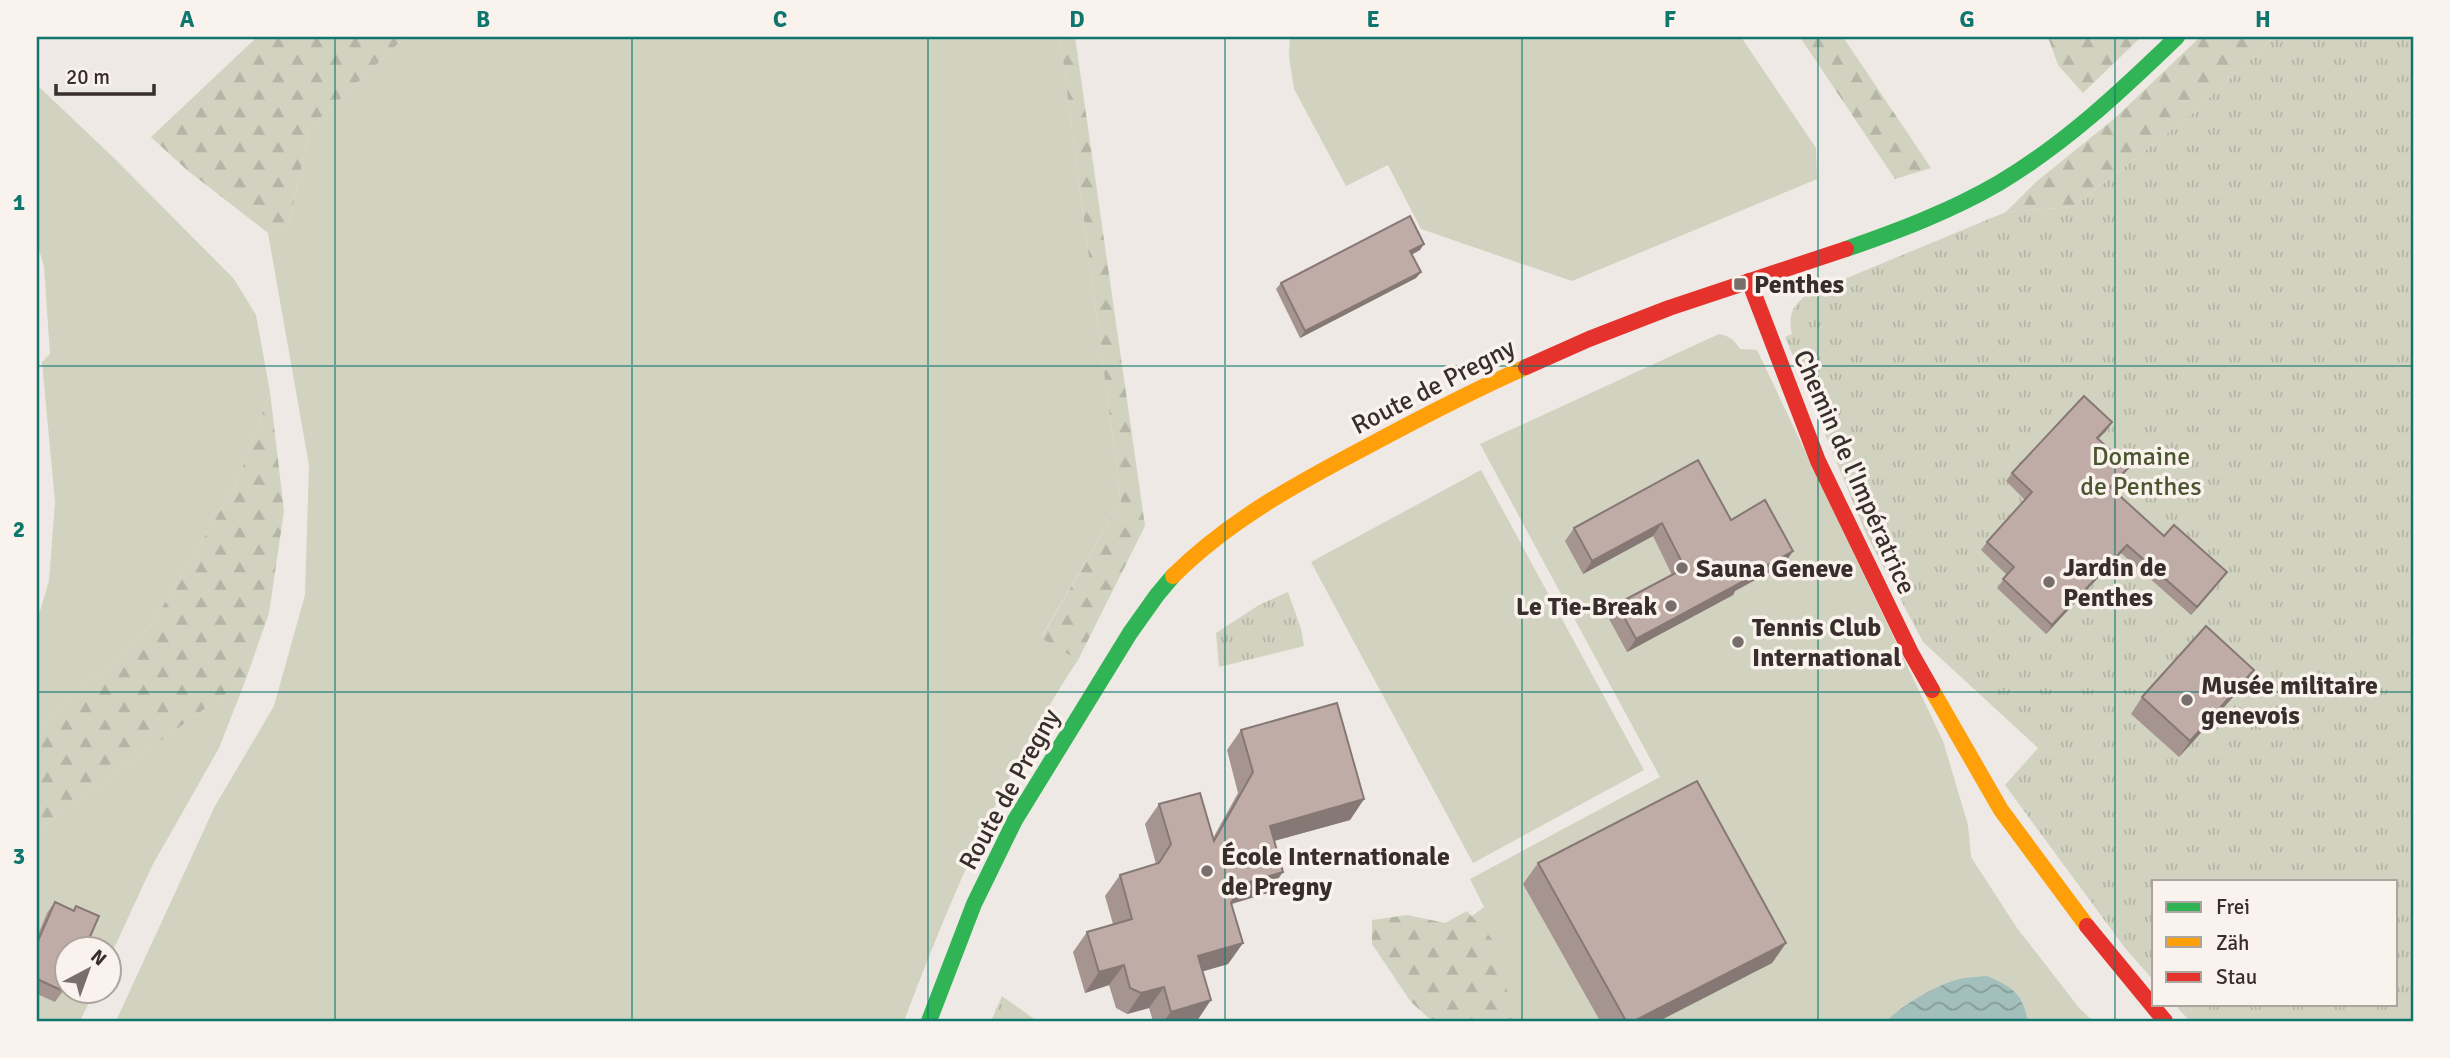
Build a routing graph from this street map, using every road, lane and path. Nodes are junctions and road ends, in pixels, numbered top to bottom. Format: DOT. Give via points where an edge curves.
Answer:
graph roads {
  1 [pos="2177,37"];
  2 [pos="1749,281"];
  3 [pos="2152,1006"];
  4 [pos="2152,1006"];
  5 [pos="929,1021"];
  6 [pos="2165,1021"];
  1 -- 2 [label="street, Route de Pregny" via="2059,142 1984,191 1880,237"];
  2 -- 4 [label="street, Chemin de l'Impératrice" via="1818,461 1911,653 2001,810"];
  2 -- 5 [label="street, Route de Pregny" via="1609,330 1498,380 1282,492 1224,529 1167,583 1141,617 1042,772 991,867"];
  3 -- 6 [label="street, Chemin de l'Impératrice"];
}
